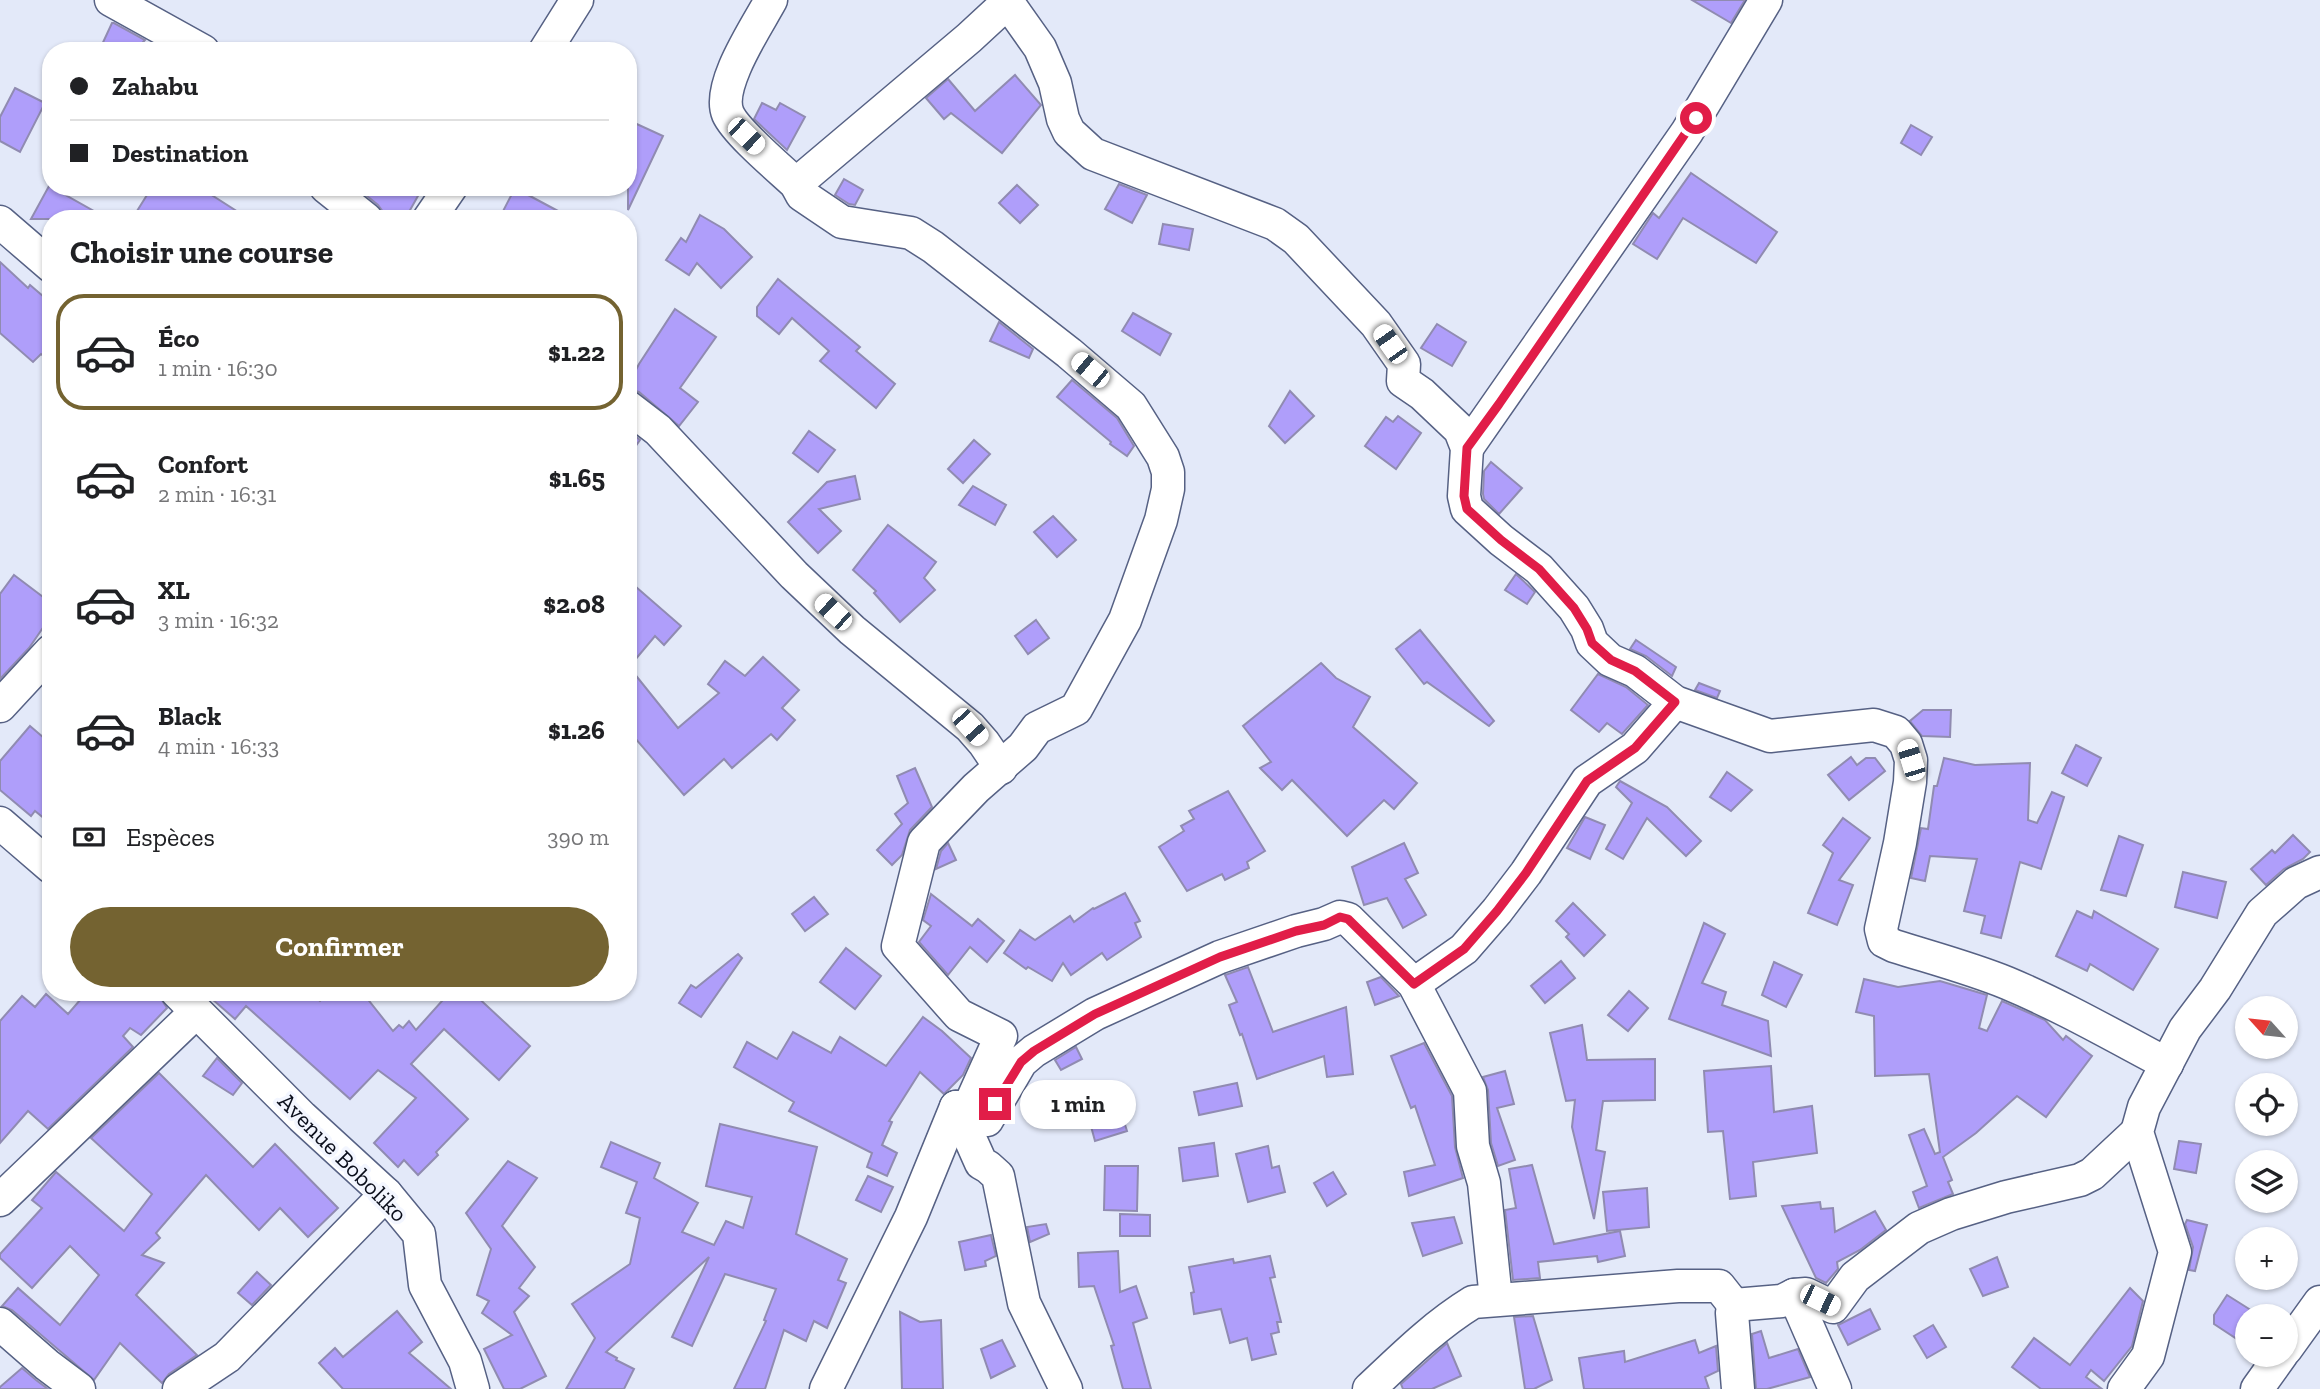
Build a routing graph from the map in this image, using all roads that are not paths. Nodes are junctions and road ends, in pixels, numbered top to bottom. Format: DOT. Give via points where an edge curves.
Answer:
graph roads {
  1 [pos="111,0"];
  2 [pos="577,0"];
  3 [pos="771,0"];
  4 [pos="1766,0"];
  5 [pos="1007,1"];
  6 [pos="187,42"];
  7 [pos="551,42"];
  8 [pos="796,184"];
  9 [pos="337,196"];
  10 [pos="355,210"];
  11 [pos="0,222"];
  12 [pos="42,258"];
  13 [pos="637,414"];
  14 [pos="1467,448"];
  15 [pos="42,660"];
  16 [pos="1675,702"];
  17 [pos="0,706"];
  18 [pos="1001,768"];
  19 [pos="0,823"];
  20 [pos="42,859"];
  21 [pos="2320,872"];
  22 [pos="1414,984"];
  23 [pos="186,1002"];
  24 [pos="2167,1064"];
  25 [pos="2137,1132"];
  26 [pos="386,1194"];
  27 [pos="0,1200"];
  28 [pos="1794,1295"];
  29 [pos="1496,1299"];
  30 [pos="2320,1302"];
  31 [pos="1734,1305"];
  32 [pos="0,1324"];
  33 [pos="2298,1332"];
  34 [pos="2273,1367"];
  35 [pos="1833,1388"];
  36 [pos="79,1389"];
  37 [pos="179,1389"];
  38 [pos="473,1389"];
  39 [pos="826,1389"];
  40 [pos="1066,1389"];
  41 [pos="1369,1389"];
  42 [pos="1738,1389"];
  43 [pos="2124,1389"];
  44 [pos="2257,1389"];
  1 -- 6 [label="street"];
  2 -- 7 [label="street"];
  3 -- 8 [label="street" via="729,80 727,113"];
  4 -- 14 [label="street" via="1687,132"];
  5 -- 8 [label="street"];
  5 -- 14 [label="street" via="1040,48 1063,119 1079,144 1093,154 1275,224 1296,239 1376,324 1404,364 1403,381 1460,430"];
  8 -- 18 [label="street" via="802,195 842,222 911,233 933,247 1131,406 1163,457 1168,489 1161,520 1125,620 1076,709 1037,728"];
  9 -- 10 [label="street"];
  11 -- 12 [label="street"];
  13 -- 18 [label="street" via="658,430 852,630 970,727"];
  14 -- 16 [label="street" via="1467,509 1539,569 1574,608 1592,643"];
  15 -- 17 [label="street"];
  16 -- 22 [label="street" via="1635,748 1587,781 1526,873 1464,949"];
  16 -- 24 [label="street" via="1770,736 1874,725 1896,732 1911,760 1910,782 1881,929 1884,941 2006,983"];
  18 -- 22 [label="street" via="924,842 898,946 958,1015 1001,1036 969,1107 988,1120 1021,1062 1034,1051 1095,1014 1220,957 1296,931 1340,917 1348,919"];
  19 -- 20 [label="street"];
  21 -- 24 [label="street" via="2296,883 2262,912"];
  22 -- 29 [label="street" via="1470,1091 1473,1146 1484,1183"];
  23 -- 26 [label="street, Avenue Boboliko"];
  23 -- 27 [label="street"];
  24 -- 25 [label="street" via="2144,1107"];
  25 -- 28 [label="street" via="2080,1180 2006,1197 1919,1228 1855,1277 1833,1307 1806,1294"];
  25 -- 43 [label="street" via="2175,1252 2148,1356"];
  26 -- 37 [label="street" via="228,1357"];
  26 -- 38 [label="street, Avenue Boboliko" via="419,1234 425,1285 465,1361"];
  28 -- 31 [label="street" via="1782,1301"];
  28 -- 35 [label="street"];
  29 -- 31 [label="street" via="1719,1286"];
  29 -- 41 [label="street" via="1473,1302 1448,1318"];
  30 -- 33 [label="street"];
  31 -- 42 [label="street"];
  32 -- 36 [label="street"];
  34 -- 44 [label="street"];
  39 -- 40 [label="street" via="911,1217 956,1107 981,1163 998,1176 1024,1303"];
}
